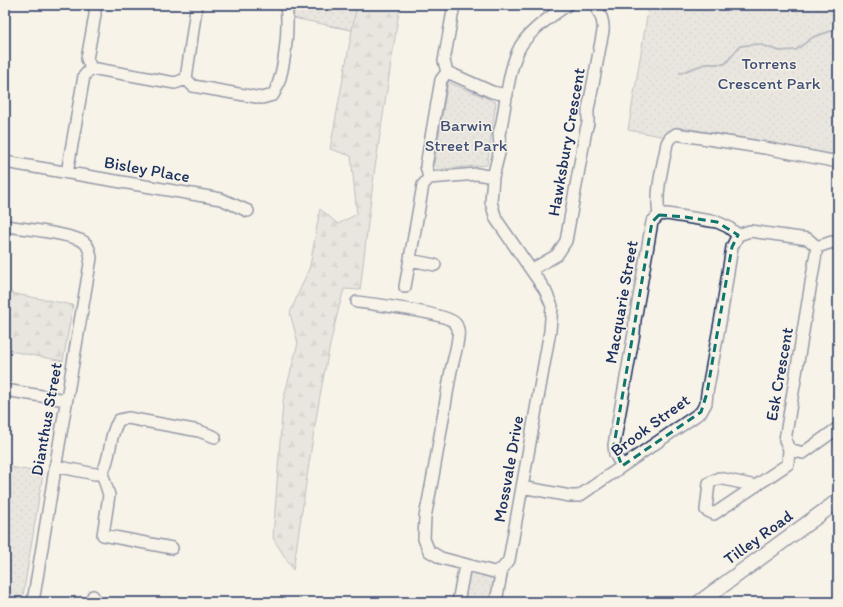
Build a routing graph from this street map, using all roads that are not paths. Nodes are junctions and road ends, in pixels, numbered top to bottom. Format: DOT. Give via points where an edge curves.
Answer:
graph roads {
  1 [pos="95,5"];
  2 [pos="286,5"];
  3 [pos="454,5"];
  4 [pos="567,5"];
  5 [pos="595,5"];
  6 [pos="196,9"];
  7 [pos="91,68"];
  8 [pos="447,72"];
  9 [pos="186,79"];
  10 [pos="507,95"];
  11 [pos="5,162"];
  12 [pos="838,162"];
  13 [pos="67,173"];
  14 [pos="493,177"];
  15 [pos="429,178"];
  16 [pos="248,210"];
  17 [pos="659,215"];
  18 [pos="5,226"];
  19 [pos="738,235"];
  20 [pos="838,243"];
  21 [pos="817,247"];
  22 [pos="410,260"];
  23 [pos="435,264"];
  24 [pos="531,270"];
  25 [pos="405,287"];
  26 [pos="357,302"];
  27 [pos="5,390"];
  28 [pos="66,400"];
  29 [pos="838,428"];
  30 [pos="215,437"];
  31 [pos="789,449"];
  32 [pos="56,466"];
  33 [pos="622,466"];
  34 [pos="102,473"];
  35 [pos="756,486"];
  36 [pos="522,487"];
  37 [pos="838,501"];
  38 [pos="172,548"];
  39 [pos="465,565"];
  40 [pos="502,569"];
  41 [pos="33,602"];
  42 [pos="458,602"];
  43 [pos="496,602"];
  44 [pos="700,602"];
  1 -- 7 [label="street" via="87,59"];
  2 -- 9 [label="street" via="287,34 279,86 273,95 262,98 193,86"];
  3 -- 8 [label="street" via="444,61"];
  4 -- 10 [label="street, Mossvale Drive" via="531,33 518,50"];
  5 -- 24 [label="street, Hawksbury Crescent" via="604,24 566,241 557,255"];
  6 -- 9 [label="street"];
  7 -- 9 [label="street" via="175,83"];
  7 -- 13 [label="street" via="84,76"];
  8 -- 10 [label="street" via="492,92"];
  8 -- 15 [label="street" via="441,80 426,166"];
  10 -- 14 [label="street, Mossvale Drive" via="499,133 500,148"];
  11 -- 13 [label="street, Bisley Place"];
  12 -- 17 [label="street" via="676,134 667,142 658,191"];
  13 -- 16 [label="street, Bisley Place" via="221,199"];
  14 -- 15 [label="street" via="477,174"];
  14 -- 24 [label="street, Mossvale Drive" via="490,202 496,219"];
  15 -- 22 [label="street" via="423,185"];
  17 -- 19 [label="street" via="717,222"];
  17 -- 33 [label="street, Macquarie Street" via="652,222 614,445 615,454"];
  18 -- 28 [label="street, Dianthus Street" via="74,237 90,250 91,258"];
  19 -- 21 [label="street" via="750,231 808,239"];
  19 -- 33 [label="street, Brook Street" via="732,247 706,402 701,412"];
  20 -- 21 [label="street" via="832,242"];
  21 -- 31 [label="street, Esk Crescent" via="785,440"];
  22 -- 23 [label="street"];
  22 -- 25 [label="street"];
  24 -- 36 [label="street, Mossvale Drive" via="545,290 552,306 550,331"];
  26 -- 39 [label="street" via="449,318 458,327 459,336 425,517 424,539 429,551 441,558"];
  27 -- 28 [label="street"];
  28 -- 32 [label="street, Dianthus Street"];
  29 -- 31 [label="street" via="803,453"];
  30 -- 34 [label="street" via="199,431 128,418 118,420 114,427 106,467"];
  31 -- 35 [label="street" via="788,464"];
  32 -- 34 [label="street" via="95,474"];
  32 -- 41 [label="street, Dianthus Street"];
  33 -- 36 [label="street, Brook Street" via="578,496"];
  34 -- 38 [label="street" via="109,495 103,535"];
  36 -- 40 [label="street, Mossvale Drive" via="509,560"];
  37 -- 44 [label="main road, Tilley Road"];
  39 -- 40 [label="street" via="494,572"];
  39 -- 42 [label="street"];
  40 -- 43 [label="street, Mossvale Drive"];
}
